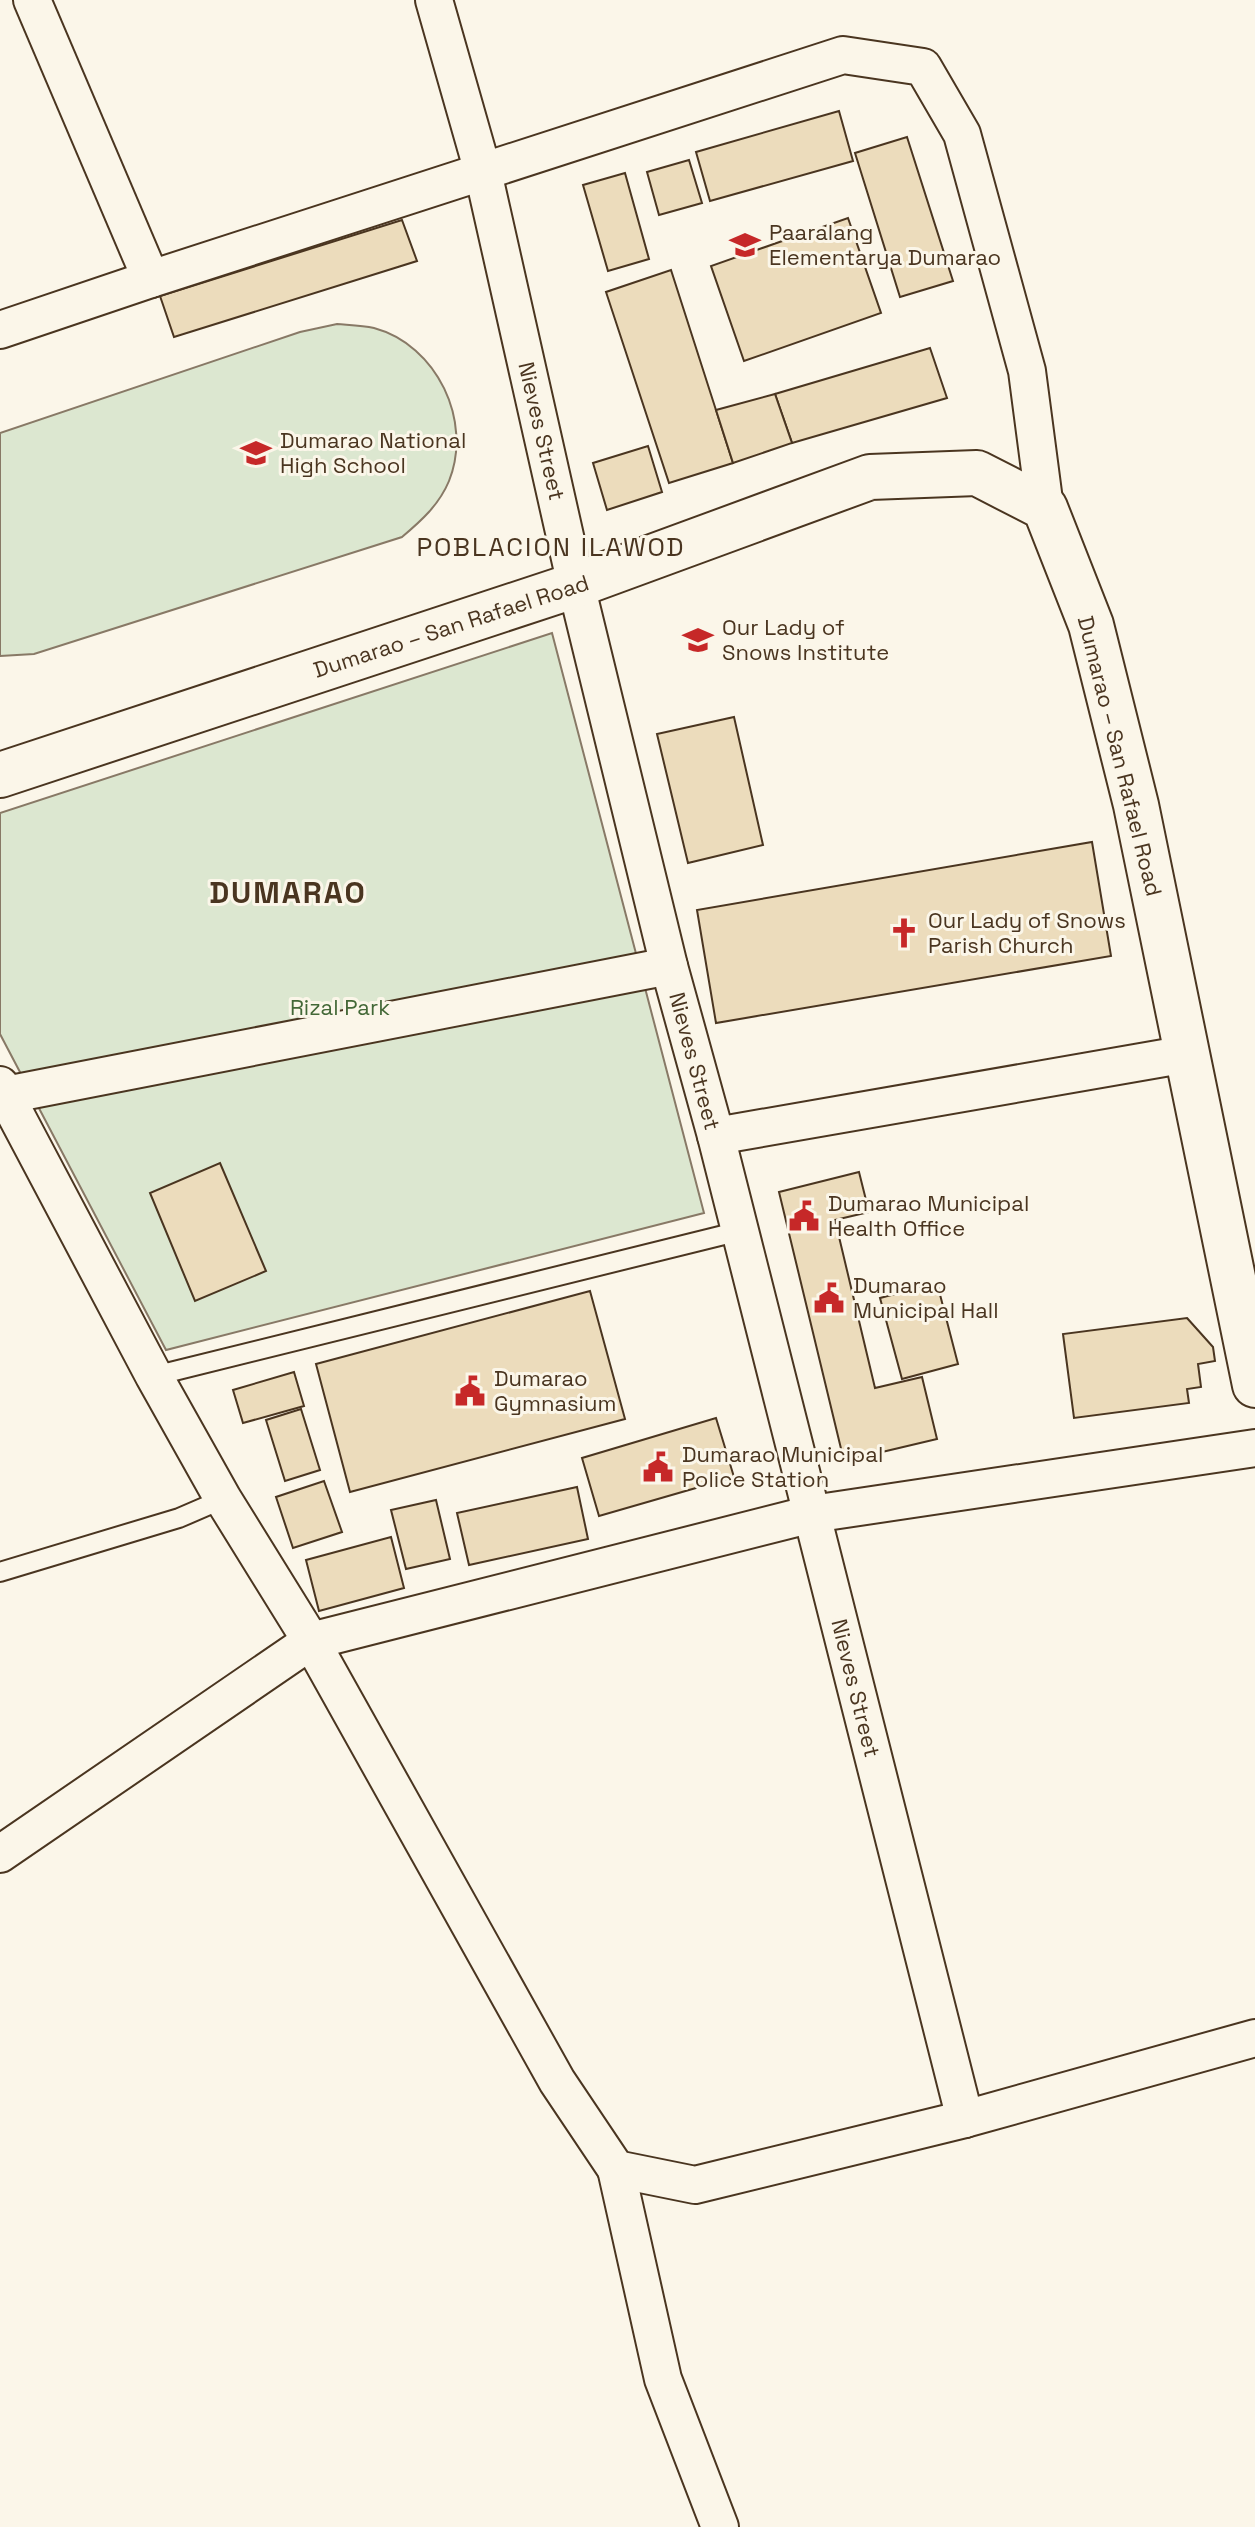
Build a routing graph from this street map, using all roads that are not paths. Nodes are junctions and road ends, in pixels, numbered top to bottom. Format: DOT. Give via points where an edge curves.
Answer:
graph roads {
  1 [pos="32,0"];
  2 [pos="434,0"];
  3 [pos="483,172"];
  4 [pos="151,279"];
  5 [pos="0,330"];
  6 [pos="1045,508"];
  7 [pos="576,585"];
  8 [pos="0,775"];
  9 [pos="669,966"];
  10 [pos="1187,1054"];
  11 [pos="3,1090"];
  12 [pos="716,1136"];
  13 [pos="740,1231"];
  14 [pos="154,1376"];
  15 [pos="1255,1385"];
  16 [pos="1255,1448"];
  17 [pos="223,1499"];
  18 [pos="812,1514"];
  19 [pos="0,1572"];
  20 [pos="311,1641"];
  21 [pos="0,1854"];
  22 [pos="1255,2038"];
  23 [pos="965,2119"];
  24 [pos="616,2169"];
  25 [pos="720,2527"];
  1 -- 4 [label="street"];
  2 -- 3 [label="street, Nieves Street"];
  3 -- 4 [label="street"];
  3 -- 6 [label="street" via="843,55 923,67 962,134 1027,371"];
  3 -- 7 [label="street, Nieves Street"];
  4 -- 5 [label="street"];
  6 -- 7 [label="main road, Dumarao – San Rafael Road" via="977,473 870,477"];
  6 -- 10 [label="main road, Dumarao – San Rafael Road" via="1091,625 1136,805"];
  7 -- 8 [label="main road, Dumarao – San Rafael Road"];
  7 -- 9 [label="street, Nieves Street"];
  9 -- 11 [label="street"];
  9 -- 12 [label="street, Nieves Street"];
  10 -- 12 [label="street"];
  10 -- 15 [label="main road, Dumarao – San Rafael Road"];
  11 -- 14 [label="street"];
  12 -- 13 [label="street, Nieves Street"];
  13 -- 14 [label="lane"];
  13 -- 18 [label="street, Nieves Street"];
  14 -- 17 [label="street"];
  16 -- 18 [label="street"];
  17 -- 19 [label="lane" via="179,1518"];
  17 -- 20 [label="street"];
  18 -- 20 [label="street"];
  18 -- 23 [label="street, Nieves Street"];
  20 -- 21 [label="street"];
  20 -- 24 [label="street" via="557,2081"];
  22 -- 23 [label="street"];
  23 -- 24 [label="street" via="695,2185"];
  24 -- 25 [label="street" via="663,2379"];
}
